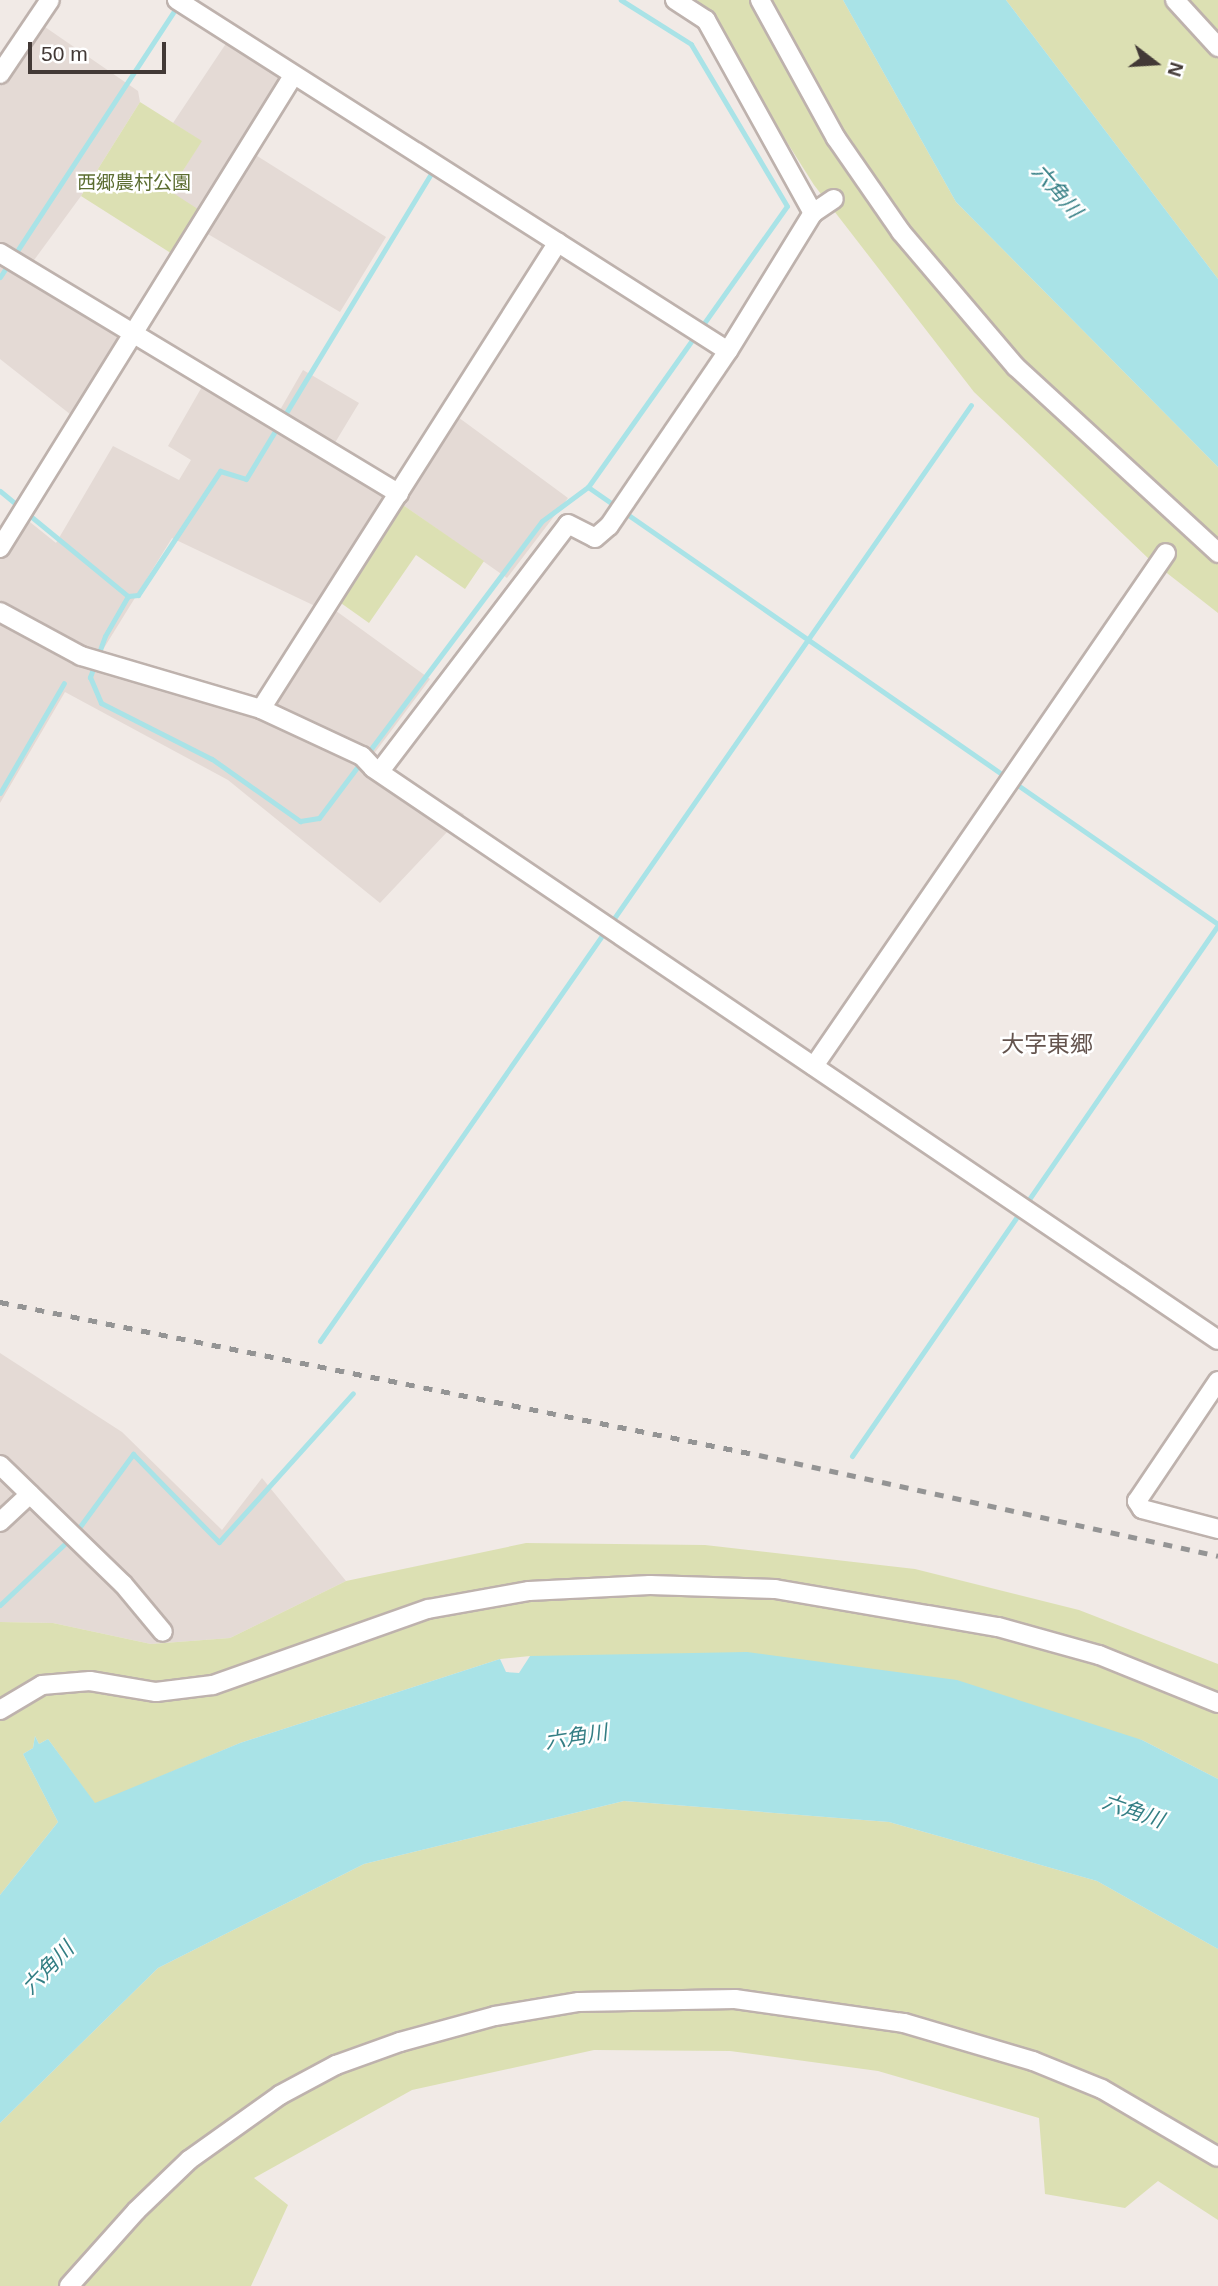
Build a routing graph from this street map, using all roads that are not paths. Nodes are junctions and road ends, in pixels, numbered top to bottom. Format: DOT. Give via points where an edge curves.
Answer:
graph roads {
  1 [pos="50,0"];
  2 [pos="675,0"];
  3 [pos="760,0"];
  4 [pos="1175,0"];
  5 [pos="183,3"];
  6 [pos="1218,47"];
  7 [pos="0,74"];
  8 [pos="293,76"];
  9 [pos="834,199"];
  10 [pos="813,213"];
  11 [pos="558,242"];
  12 [pos="2,254"];
  13 [pos="136,335"];
  14 [pos="720,346"];
  15 [pos="399,494"];
  16 [pos="0,548"];
  17 [pos="1166,553"];
  18 [pos="1218,553"];
  19 [pos="0,612"];
  20 [pos="261,709"];
  21 [pos="372,765"];
  22 [pos="814,1066"];
  23 [pos="1218,1340"];
  24 [pos="1218,1381"];
  25 [pos="0,1465"];
  26 [pos="30,1494"];
  27 [pos="0,1522"];
  28 [pos="1218,1529"];
  29 [pos="163,1632"];
  30 [pos="1218,1703"];
  31 [pos="0,1710"];
  32 [pos="1218,2157"];
  33 [pos="69,2286"];
  1 -- 7 [label="street"];
  2 -- 10 [label="street" via="706,20"];
  3 -- 18 [label="street" via="836,138 901,232 1016,367"];
  4 -- 6 [label="street"];
  5 -- 8 [label="street"];
  8 -- 11 [label="street"];
  8 -- 13 [label="street"];
  9 -- 10 [label="street"];
  10 -- 14 [label="street"];
  11 -- 14 [label="street"];
  11 -- 15 [label="street"];
  12 -- 13 [label="street"];
  13 -- 15 [label="street"];
  13 -- 16 [label="street"];
  14 -- 21 [label="street" via="609,526 595,538 568,524"];
  15 -- 20 [label="street"];
  17 -- 22 [label="street"];
  19 -- 20 [label="street" via="110,667"];
  20 -- 21 [label="street"];
  21 -- 22 [label="street"];
  22 -- 23 [label="street"];
  24 -- 28 [label="street" via="1137,1501 1142,1509"];
  25 -- 26 [label="street"];
  26 -- 27 [label="street"];
  26 -- 29 [label="street"];
  30 -- 31 [label="street" via="1099,1655 998,1627 775,1589 650,1585 529,1591 428,1609 213,1685 156,1692 90,1681 42,1685"];
  32 -- 33 [label="street" via="1102,2089 1033,2061 904,2023 735,1999 579,2002 495,2016 400,2042 337,2065 280,2095 189,2160"];
}
